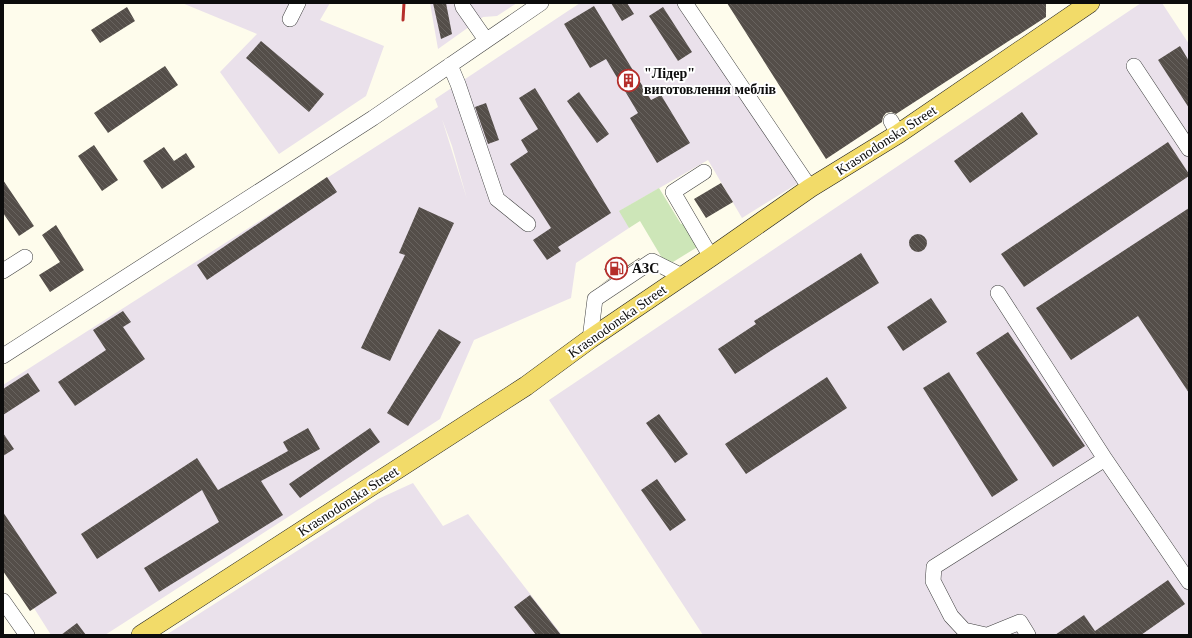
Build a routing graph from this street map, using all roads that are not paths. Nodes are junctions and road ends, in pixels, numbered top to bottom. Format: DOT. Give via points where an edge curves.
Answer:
graph roads {
  1 [pos="298,3"];
  2 [pos="462,3"];
  3 [pos="541,3"];
  4 [pos="685,3"];
  5 [pos="1090,3"];
  6 [pos="290,19"];
  7 [pos="486,40"];
  8 [pos="450,65"];
  9 [pos="1134,66"];
  10 [pos="1189,149"];
  11 [pos="704,172"];
  12 [pos="810,188"];
  13 [pos="528,224"];
  14 [pos="25,257"];
  15 [pos="712,257"];
  16 [pos="3,272"];
  17 [pos="682,276"];
  18 [pos="998,293"];
  19 [pos="590,339"];
  20 [pos="3,356"];
  21 [pos="1105,458"];
  22 [pos="1189,582"];
  23 [pos="3,601"];
  24 [pos="27,635"];
  25 [pos="141,635"];
  26 [pos="987,635"];
  27 [pos="1028,635"];
  1 -- 6 [label="street"];
  2 -- 7 [label="street"];
  3 -- 7 [label="street"];
  4 -- 12 [label="street"];
  5 -- 12 [label="main road, Krasnodonska Street" via="894,128"];
  7 -- 8 [label="street"];
  8 -- 13 [label="street" via="497,199"];
  8 -- 20 [label="street" via="366,123"];
  9 -- 10 [label="street"];
  11 -- 15 [label="street" via="673,192"];
  12 -- 15 [label="main road, Krasnodonska Street"];
  14 -- 16 [label="street"];
  15 -- 17 [label="main road, Krasnodonska Street"];
  17 -- 19 [label="main road, Krasnodonska Street"];
  17 -- 19 [label="street" via="652,261 595,299"];
  18 -- 21 [label="street"];
  19 -- 25 [label="main road, Krasnodonska Street" via="526,386"];
  21 -- 22 [label="street"];
  21 -- 26 [label="street" via="934,567 933,581 952,616 964,630"];
  23 -- 24 [label="street"];
  26 -- 27 [label="street" via="1020,622"];
}
